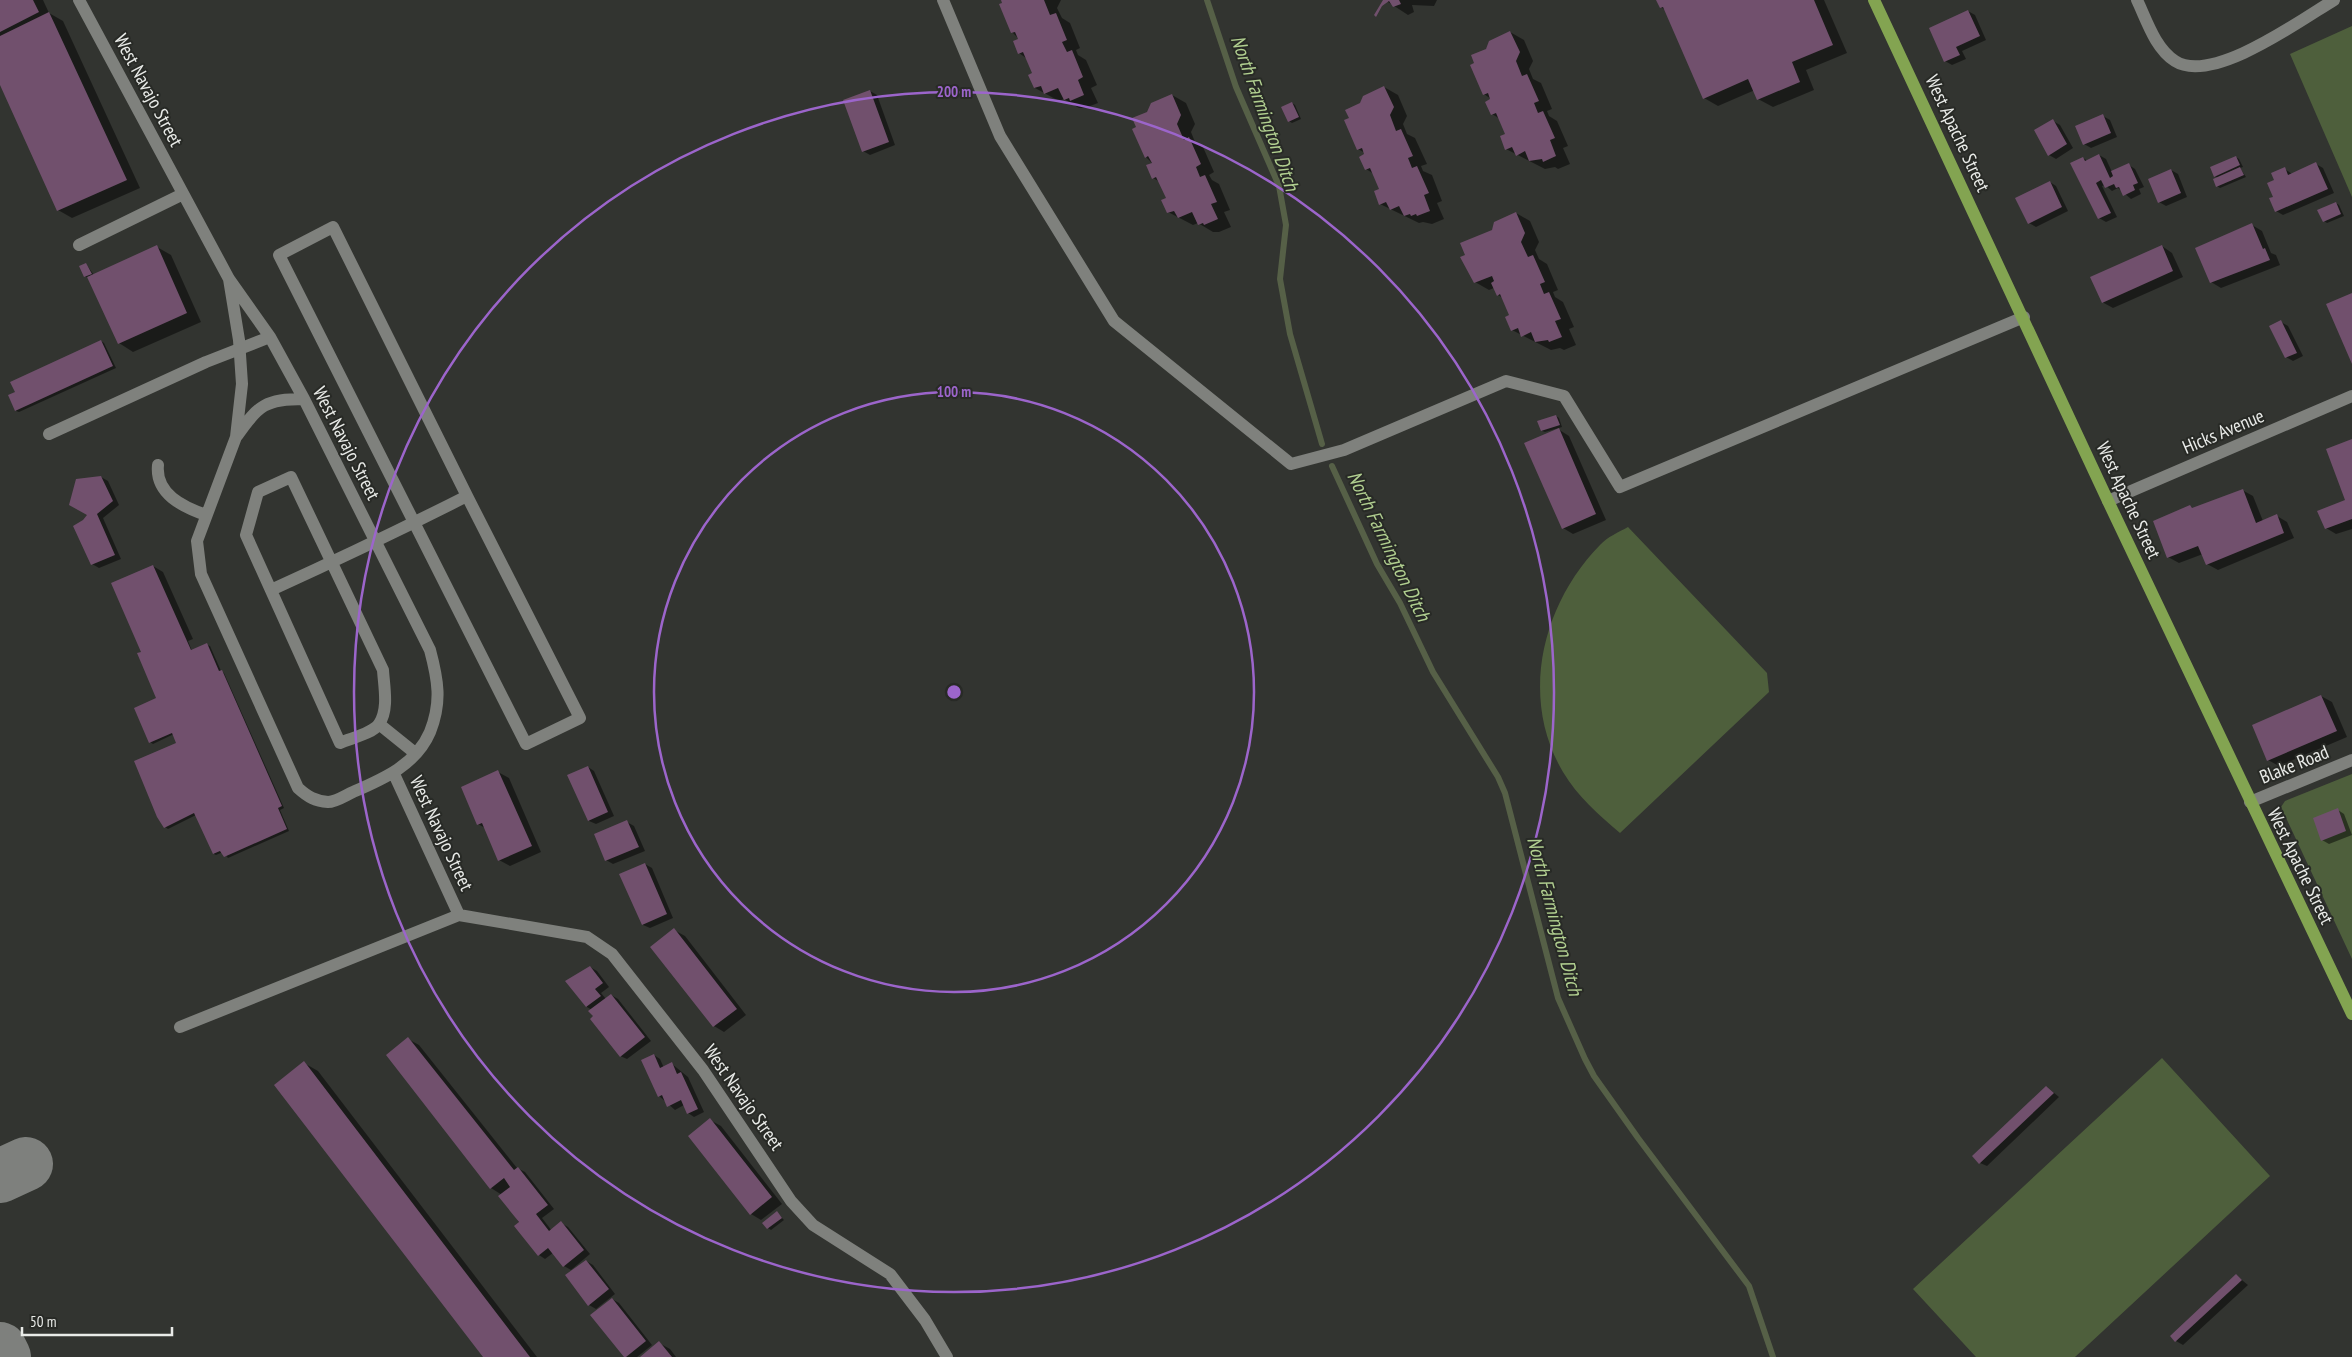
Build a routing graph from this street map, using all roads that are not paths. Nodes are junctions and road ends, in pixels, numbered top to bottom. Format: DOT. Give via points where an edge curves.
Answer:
graph roads {
  1 [pos="79,0"];
  2 [pos="943,0"];
  3 [pos="1874,0"];
  4 [pos="2137,0"];
  5 [pos="2334,0"];
  6 [pos="183,194"];
  7 [pos="78,245"];
  8 [pos="230,280"];
  9 [pos="2024,317"];
  10 [pos="270,338"];
  11 [pos="240,351"];
  12 [pos="2352,396"];
  13 [pos="304,399"];
  14 [pos="48,434"];
  15 [pos="236,437"];
  16 [pos="158,465"];
  17 [pos="467,496"];
  18 [pos="2108,501"];
  19 [pos="206,515"];
  20 [pos="414,523"];
  21 [pos="376,542"];
  22 [pos="331,563"];
  23 [pos="271,590"];
  24 [pos="379,724"];
  25 [pos="416,754"];
  26 [pos="2352,760"];
  27 [pos="394,774"];
  28 [pos="2250,802"];
  29 [pos="459,916"];
  30 [pos="2352,1014"];
  31 [pos="180,1027"];
  32 [pos="947,1357"];
  1 -- 6 [label="street, West Navajo Street"];
  2 -- 9 [label="street" via="1000,136 1114,321 1291,464 1344,450 1506,381 1564,396 1620,487"];
  3 -- 9 [label="main road, West Apache Street"];
  4 -- 5 [label="street" via="2164,51 2176,62 2203,68 2252,49"];
  6 -- 7 [label="street"];
  6 -- 8 [label="street, West Navajo Street"];
  8 -- 10 [label="street, West Navajo Street"];
  8 -- 11 [label="street"];
  9 -- 18 [label="main road, West Apache Street"];
  10 -- 11 [label="street"];
  10 -- 13 [label="street, West Navajo Street"];
  11 -- 14 [label="street" via="206,362"];
  11 -- 15 [label="street" via="242,384"];
  12 -- 18 [label="street, Hicks Avenue"];
  13 -- 15 [label="street" via="275,400 264,404"];
  13 -- 21 [label="street, West Navajo Street"];
  15 -- 19 [label="street"];
  16 -- 19 [label="street" via="162,487 169,497"];
  17 -- 20 [label="street"];
  17 -- 20 [label="street" via="580,718 526,744"];
  17 -- 20 [label="street" via="333,227 278,255"];
  18 -- 28 [label="main road, West Apache Street"];
  19 -- 27 [label="street" via="197,541 201,574 298,788 312,800 331,802"];
  20 -- 21 [label="street"];
  21 -- 22 [label="street"];
  21 -- 25 [label="street, West Navajo Street" via="430,650 438,681 437,708 429,733"];
  22 -- 23 [label="street"];
  22 -- 23 [label="street" via="291,478 258,492 246,535"];
  22 -- 24 [label="street" via="383,670 386,700"];
  23 -- 24 [label="street" via="340,743"];
  24 -- 25 [label="street"];
  25 -- 27 [label="street, West Navajo Street"];
  26 -- 28 [label="street, Blake Road"];
  27 -- 29 [label="street, West Navajo Street"];
  28 -- 30 [label="main road, West Apache Street"];
  29 -- 31 [label="street"];
  29 -- 32 [label="street, West Navajo Street" via="587,937 612,954 703,1070 791,1201 813,1225 890,1274 925,1320"];
}
